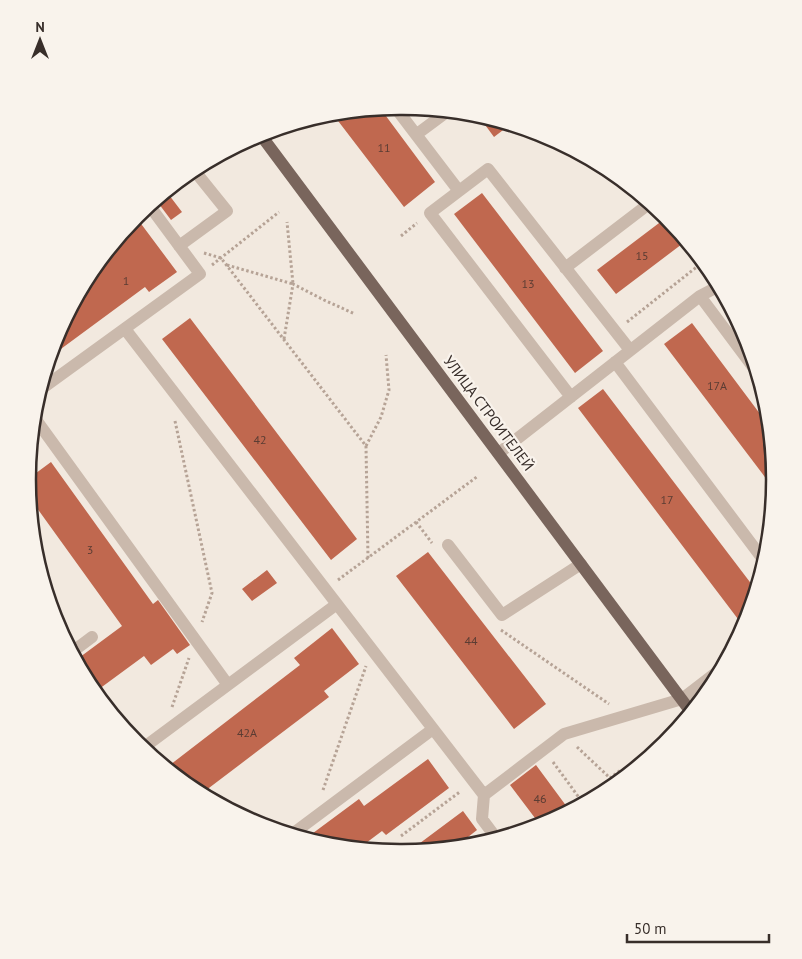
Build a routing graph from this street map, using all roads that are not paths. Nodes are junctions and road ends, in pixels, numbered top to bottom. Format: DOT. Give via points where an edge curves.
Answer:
graph roads {
  1 [pos="401,115"];
  2 [pos="439,117"];
  3 [pos="416,134"];
  4 [pos="265,141"];
  5 [pos="198,175"];
  6 [pos="459,190"];
  7 [pos="644,208"];
  8 [pos="154,212"];
  9 [pos="179,246"];
  10 [pos="566,268"];
  11 [pos="712,290"];
  12 [pos="700,296"];
  13 [pos="125,329"];
  14 [pos="630,350"];
  15 [pos="743,353"];
  16 [pos="615,362"];
  17 [pos="50,383"];
  18 [pos="571,397"];
  19 [pos="40,425"];
  20 [pos="499,453"];
  21 [pos="448,545"];
  22 [pos="758,554"];
  23 [pos="581,564"];
  24 [pos="337,604"];
  25 [pos="92,637"];
  26 [pos="78,648"];
  27 [pos="704,682"];
  28 [pos="228,685"];
  29 [pos="682,699"];
  30 [pos="687,706"];
  31 [pos="433,729"];
  32 [pos="149,743"];
  33 [pos="484,795"];
  34 [pos="298,829"];
  35 [pos="492,833"];
  1 -- 3 [label="lane"];
  2 -- 3 [label="lane"];
  3 -- 6 [label="lane"];
  4 -- 20 [label="main road, УЛИЦА СТРОИТЕЛЕЙ"];
  5 -- 9 [label="lane" via="227,211"];
  6 -- 10 [label="lane" via="488,168"];
  6 -- 18 [label="lane" via="430,213"];
  7 -- 10 [label="lane"];
  8 -- 9 [label="lane"];
  9 -- 13 [label="lane" via="200,274"];
  10 -- 14 [label="lane"];
  11 -- 12 [label="lane"];
  12 -- 14 [label="lane"];
  12 -- 15 [label="lane"];
  13 -- 17 [label="lane"];
  13 -- 24 [label="lane"];
  14 -- 16 [label="lane"];
  16 -- 18 [label="lane"];
  16 -- 22 [label="lane"];
  18 -- 20 [label="lane"];
  19 -- 28 [label="lane"];
  20 -- 23 [label="main road, УЛИЦА СТРОИТЕЛЕЙ"];
  21 -- 23 [label="lane" via="502,615"];
  23 -- 29 [label="main road, УЛИЦА СТРОИТЕЛЕЙ"];
  24 -- 28 [label="lane"];
  24 -- 31 [label="lane"];
  25 -- 26 [label="lane"];
  27 -- 29 [label="lane"];
  28 -- 32 [label="lane"];
  29 -- 30 [label="main road, УЛИЦА СТРОИТЕЛЕЙ"];
  29 -- 33 [label="lane" via="564,734"];
  31 -- 33 [label="lane"];
  31 -- 34 [label="lane"];
  33 -- 35 [label="lane" via="482,819"];
}
